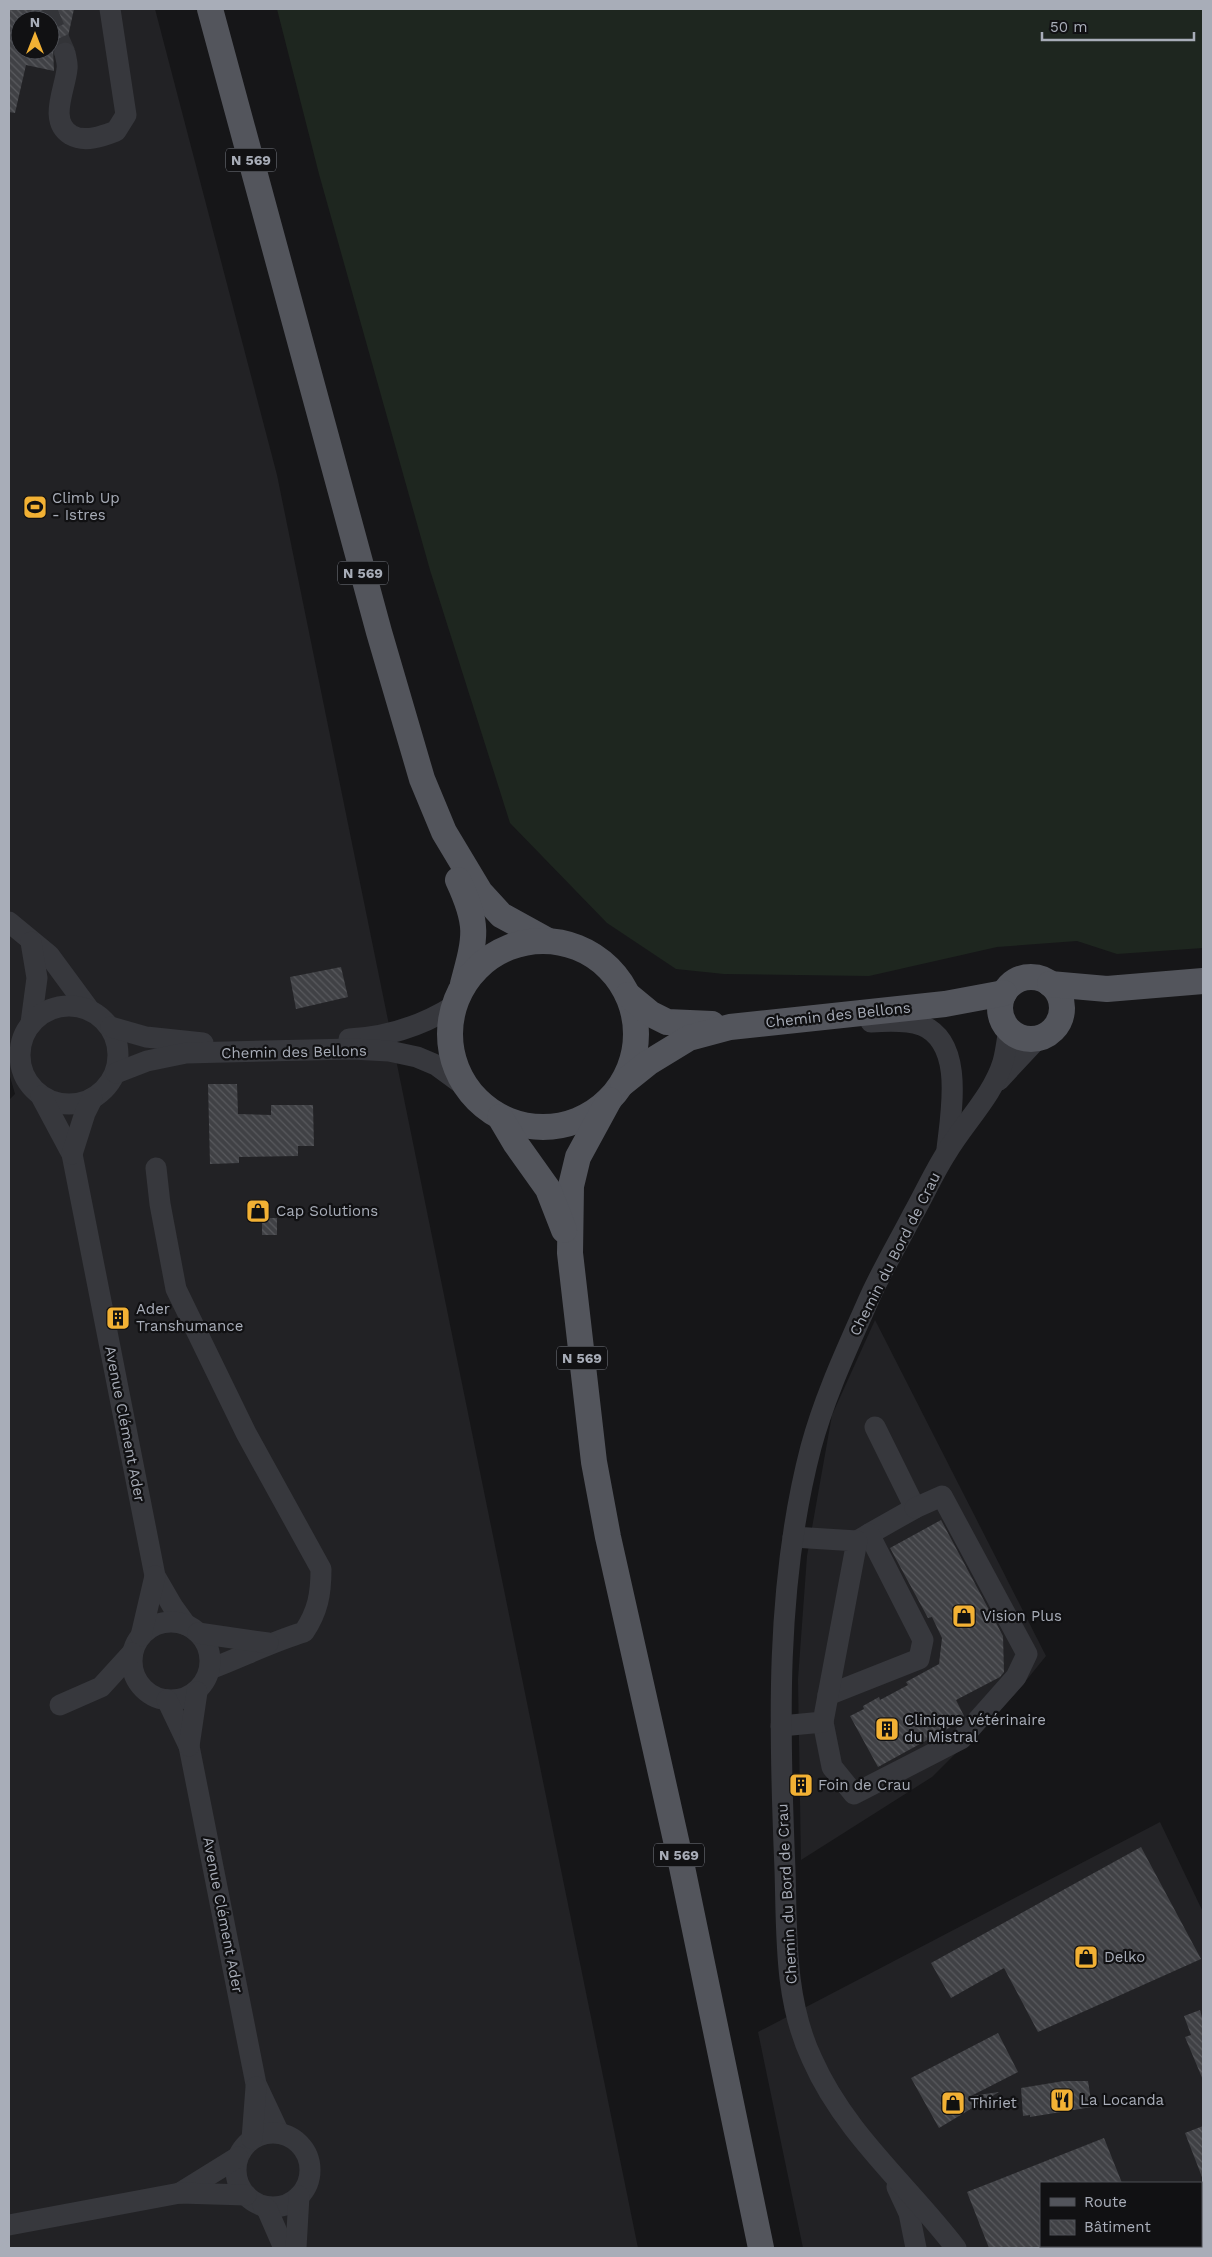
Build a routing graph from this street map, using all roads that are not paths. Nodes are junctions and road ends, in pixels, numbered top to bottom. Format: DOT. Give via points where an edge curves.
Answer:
graph roads {
  1 [pos="110,9"];
  2 [pos="210,9"];
  3 [pos="65,54"];
  4 [pos="444,832"];
  5 [pos="9,922"];
  6 [pos="32,942"];
  7 [pos="548,942"];
  8 [pos="1203,981"];
  9 [pos="1050,984"];
  10 [pos="1107,989"];
  11 [pos="1004,993"];
  12 [pos="628,996"];
  13 [pos="458,997"];
  14 [pos="945,1004"];
  15 [pos="88,1008"];
  16 [pos="1061,1013"];
  17 [pos="826,1016"];
  18 [pos="1006,1025"];
  19 [pos="111,1027"];
  20 [pos="730,1027"];
  21 [pos="22,1030"];
  22 [pos="1038,1038"];
  23 [pos="116,1072"];
  24 [pos="9,1074"];
  25 [pos="466,1087"];
  26 [pos="991,1087"];
  27 [pos="36,1091"];
  28 [pos="615,1093"];
  29 [pos="92,1099"];
  30 [pos="500,1117"];
  31 [pos="947,1152"];
  32 [pos="72,1154"];
  33 [pos="156,1168"];
  34 [pos="570,1253"];
  35 [pos="875,1427"];
  36 [pos="915,1508"];
  37 [pos="793,1536"];
  38 [pos="863,1537"];
  39 [pos="155,1576"];
  40 [pos="192,1629"];
  41 [pos="268,1643"];
  42 [pos="137,1644"];
  43 [pos="210,1669"];
  44 [pos="101,1687"];
  45 [pos="142,1688"];
  46 [pos="197,1692"];
  47 [pos="828,1695"];
  48 [pos="167,1700"];
  49 [pos="60,1705"];
  50 [pos="823,1722"];
  51 [pos="781,1726"];
  52 [pos="189,1746"];
  53 [pos="256,2084"];
  54 [pos="279,2133"];
  55 [pos="252,2139"];
  56 [pos="238,2157"];
  57 [pos="893,2177"];
  58 [pos="180,2193"];
  59 [pos="300,2196"];
  60 [pos="254,2200"];
  61 [pos="9,2226"];
  62 [pos="284,2248"];
  63 [pos="296,2248"];
  64 [pos="761,2248"];
  65 [pos="916,2248"];
  66 [pos="956,2248"];
  1 -- 3 [label="street" via="126,115 116,130 86,139 63,130 59,118 68,67"];
  2 -- 4 [label="main road, N 569" via="379,632 422,778"];
  4 -- 7 [label="main road, N 569" via="491,906 516,925"];
  4 -- 13 [label="main road, N 569" via="451,864 474,921 472,952"];
  5 -- 6 [label="street"];
  6 -- 15 [label="street" via="49,955"];
  6 -- 21 [label="street" via="37,978"];
  7 -- 12 [label="main road" via="573,946 596,957 615,974"];
  7 -- 13 [label="main road" via="522,944 498,953 477,968"];
  8 -- 10 [label="main road"];
  9 -- 10 [label="main road"];
  9 -- 11 [label="main road" via="1041,978 1030,977 1020,979"];
  9 -- 16 [label="main road" via="1060,996"];
  10 -- 16 [label="main road"];
  11 -- 14 [label="main road, Chemin des Bellons"];
  11 -- 18 [label="main road" via="1000,1006"];
  12 -- 20 [label="main road, Chemin des Bellons" via="667,1022"];
  12 -- 28 [label="main road" via="637,1032 635,1051 630,1069"];
  13 -- 19 [label="street, Chemin des Bellons" via="407,1029 356,1038 208,1043 146,1037"];
  13 -- 25 [label="main road" via="450,1024 451,1045 455,1064"];
  14 -- 17 [label="main road, Chemin des Bellons"];
  14 -- 18 [label="main road, Chemin des Bellons"];
  15 -- 19 [label="street"];
  15 -- 21 [label="street" via="57,1007 43,1012"];
  16 -- 22 [label="main road" via="1054,1029"];
  17 -- 20 [label="main road, Chemin des Bellons"];
  17 -- 31 [label="street" via="855,1023 888,1021 921,1025 943,1041 952,1083"];
  18 -- 22 [label="main road" via="1027,1038"];
  18 -- 26 [label="street" via="1002,1063"];
  19 -- 23 [label="street" via="119,1057"];
  20 -- 28 [label="main road, Chemin des Bellons" via="676,1045 648,1063"];
  21 -- 27 [label="street" via="20,1064"];
  22 -- 26 [label="street"];
  23 -- 25 [label="street, Chemin des Bellons" via="147,1061 186,1054 352,1049 417,1056 436,1065"];
  23 -- 29 [label="street" via="106,1088"];
  24 -- 27 [label="street"];
  25 -- 30 [label="main road" via="481,1104"];
  26 -- 31 [label="street, Chemin du Bord de Crau"];
  27 -- 29 [label="street" via="66,1104"];
  27 -- 32 [label="street, Avenue Clément Ader"];
  28 -- 30 [label="main road, Chemin des Bellons" via="590,1115 569,1124 530,1126"];
  28 -- 34 [label="main road, N 569" via="575,1164 571,1186"];
  29 -- 32 [label="street, Avenue Clément Ader"];
  30 -- 34 [label="main road, N 569" via="554,1200"];
  31 -- 37 [label="street, Chemin du Bord de Crau" via="875,1285 833,1381 812,1445"];
  32 -- 39 [label="street, Avenue Clément Ader"];
  33 -- 41 [label="street" via="176,1289 246,1433 322,1569 322,1593 315,1615 304,1632"];
  34 -- 64 [label="main road, N 569" via="594,1462 608,1537 686,1886"];
  35 -- 36 [label="street"];
  36 -- 38 [label="street"];
  36 -- 50 [label="street" via="942,1496 1027,1654 1016,1677 961,1739 854,1794 832,1767"];
  37 -- 38 [label="street"];
  37 -- 51 [label="street, Chemin du Bord de Crau" via="782,1643"];
  38 -- 47 [label="street"];
  38 -- 47 [label="street" via="923,1640 919,1659"];
  39 -- 40 [label="street, Avenue Clément Ader" via="172,1607"];
  39 -- 42 [label="street, Avenue Clément Ader"];
  40 -- 41 [label="street"];
  40 -- 42 [label="street" via="174,1622 162,1623 150,1628"];
  40 -- 43 [label="street" via="208,1649"];
  41 -- 43 [label="street" via="239,1659"];
  42 -- 44 [label="street"];
  42 -- 45 [label="street" via="132,1666"];
  43 -- 46 [label="street"];
  44 -- 45 [label="street"];
  44 -- 49 [label="street"];
  45 -- 48 [label="street"];
  46 -- 48 [label="street" via="188,1697"];
  46 -- 52 [label="street, Avenue Clément Ader"];
  47 -- 50 [label="street"];
  48 -- 52 [label="street, Avenue Clément Ader"];
  50 -- 51 [label="street"];
  51 -- 57 [label="street, Chemin du Bord de Crau" via="789,1968 796,2018 812,2060 838,2106"];
  52 -- 53 [label="street, Avenue Clément Ader"];
  53 -- 54 [label="street, Avenue Clément Ader"];
  53 -- 55 [label="street, Avenue Clément Ader"];
  54 -- 55 [label="street"];
  54 -- 59 [label="street" via="300,2144 307,2153 310,2176"];
  55 -- 56 [label="street"];
  56 -- 58 [label="street"];
  56 -- 60 [label="street" via="237,2177"];
  57 -- 65 [label="street, Chemin du Bord de Crau" via="909,2213"];
  57 -- 66 [label="street, Chemin du Bord de Crau" via="918,2201"];
  58 -- 60 [label="street"];
  58 -- 61 [label="street"];
  59 -- 60 [label="street" via="283,2206"];
  59 -- 63 [label="street"];
  60 -- 62 [label="street" via="267,2209"];
}
